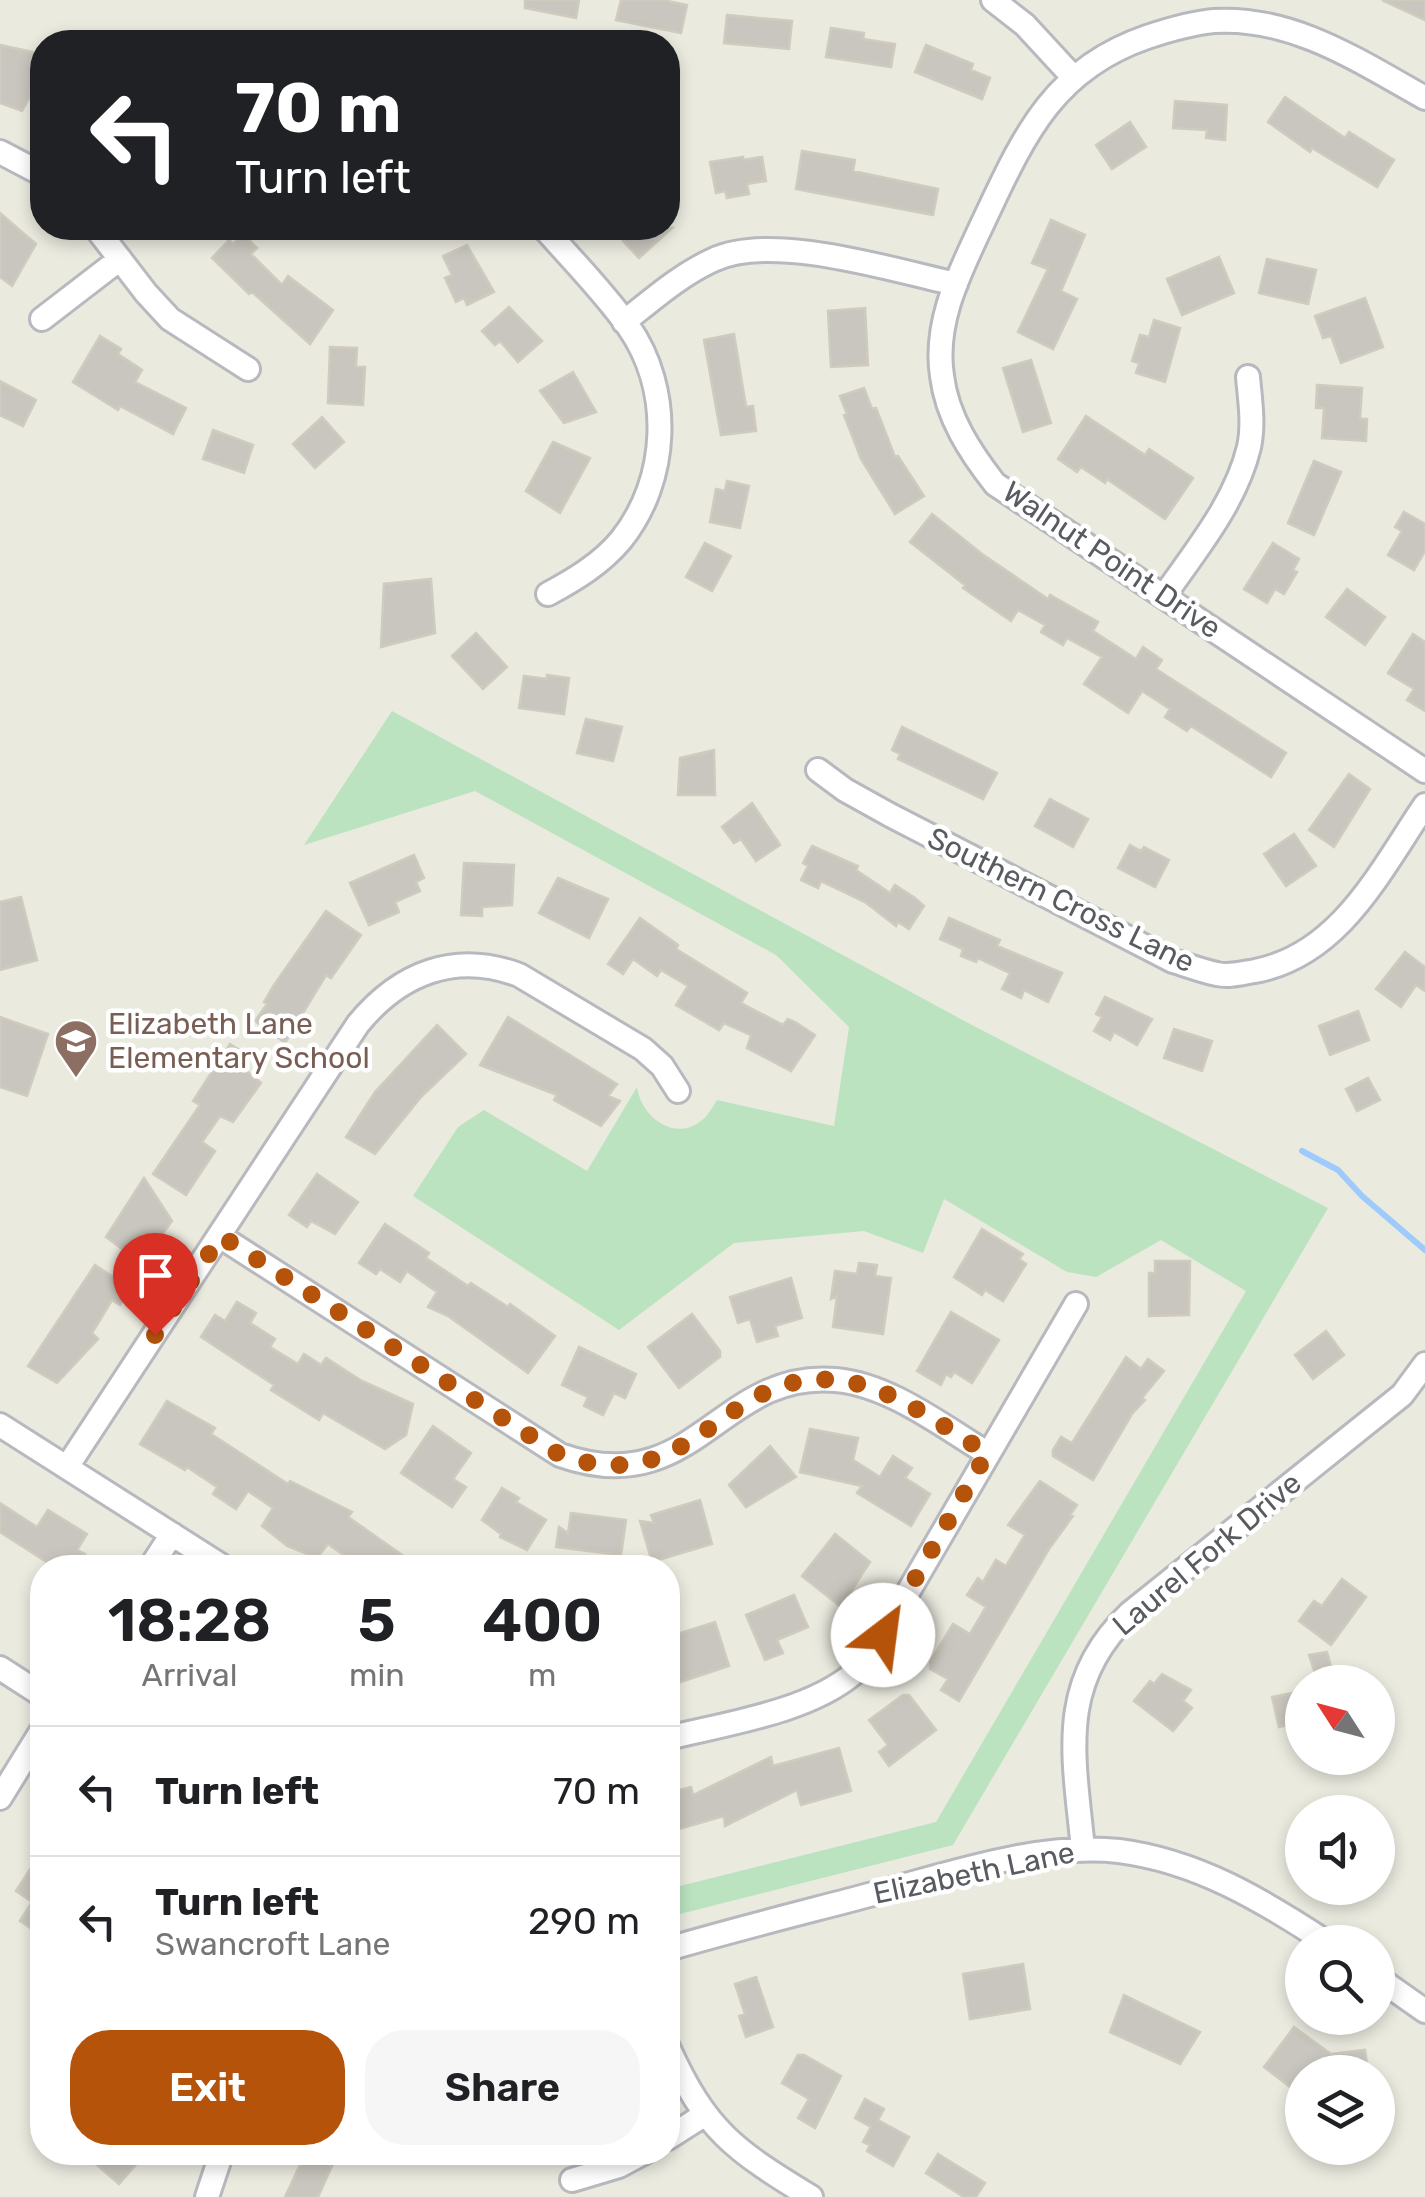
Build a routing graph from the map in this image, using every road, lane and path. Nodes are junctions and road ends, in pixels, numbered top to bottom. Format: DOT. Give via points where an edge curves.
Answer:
graph roads {
  1 [pos="993,0"];
  2 [pos="1073,78"];
  3 [pos="1425,98"];
  4 [pos="0,152"];
  5 [pos="30,168"];
  6 [pos="105,240"];
  7 [pos="554,240"];
  8 [pos="120,259"];
  9 [pos="956,284"];
  10 [pos="42,319"];
  11 [pos="624,322"];
  12 [pos="248,369"];
  13 [pos="1248,376"];
  14 [pos="548,594"];
  15 [pos="1164,596"];
  16 [pos="818,770"];
  17 [pos="1425,770"];
  18 [pos="1425,806"];
  19 [pos="678,1091"];
  20 [pos="221,1236"];
  21 [pos="1076,1304"];
  22 [pos="1425,1364"];
  23 [pos="0,1425"];
  24 [pos="987,1453"];
  25 [pos="67,1467"];
  26 [pos="172,1534"];
  27 [pos="158,1555"];
  28 [pos="204,1555"];
  29 [pos="0,1668"];
  30 [pos="30,1687"];
  31 [pos="680,1735"];
  32 [pos="30,1749"];
  33 [pos="0,1798"];
  34 [pos="1083,1849"];
  35 [pos="1300,1925"];
  36 [pos="680,1946"];
  37 [pos="1395,1990"];
  38 [pos="1425,2011"];
  39 [pos="680,2070"];
  40 [pos="704,2115"];
  41 [pos="680,2130"];
  42 [pos="218,2165"];
  43 [pos="621,2165"];
  44 [pos="572,2180"];
  45 [pos="207,2197"];
  46 [pos="811,2197"];
  1 -- 2 [label="street" via="1026,24"];
  2 -- 3 [label="street, Walnut Point Drive" via="1146,37 1239,21 1298,32"];
  2 -- 9 [label="street, Walnut Point Drive" via="1022,140"];
  4 -- 5 [label="street"];
  6 -- 8 [label="street"];
  7 -- 11 [label="street"];
  8 -- 10 [label="street"];
  8 -- 12 [label="street" via="170,319"];
  9 -- 11 [label="street" via="814,254 742,252 684,276"];
  9 -- 15 [label="street, Walnut Point Drive" via="942,332 942,376 973,455 996,484"];
  11 -- 14 [label="street" via="656,391 661,447 654,474 620,541 584,574"];
  13 -- 15 [label="street" via="1249,446 1234,491"];
  15 -- 17 [label="street, Walnut Point Drive"];
  16 -- 18 [label="street, Southern Cross Lane" via="890,815 1155,952 1218,974 1272,968 1322,942 1350,914"];
  19 -- 20 [label="street" via="643,1050 519,976 470,964 436,970 378,999"];
  20 -- 24 [label="street" via="560,1455 582,1462 640,1464 664,1457 764,1392 809,1379 879,1392"];
  20 -- 25 [label="street"];
  21 -- 24 [label="street"];
  22 -- 34 [label="street, Laurel Fork Drive" via="1402,1395 1130,1613 1100,1645 1075,1718"];
  23 -- 25 [label="street"];
  24 -- 31 [label="street" via="856,1672 781,1709"];
  25 -- 26 [label="street"];
  26 -- 27 [label="street"];
  26 -- 28 [label="street"];
  29 -- 30 [label="street"];
  32 -- 33 [label="street"];
  34 -- 35 [label="street, Elizabeth Lane" via="1140,1856 1222,1880"];
  34 -- 36 [label="street, Elizabeth Lane" via="927,1880"];
  37 -- 38 [label="street"];
  39 -- 40 [label="street"];
  40 -- 41 [label="street"];
  40 -- 46 [label="street" via="738,2150"];
  42 -- 45 [label="street"];
  43 -- 44 [label="street"];
}
